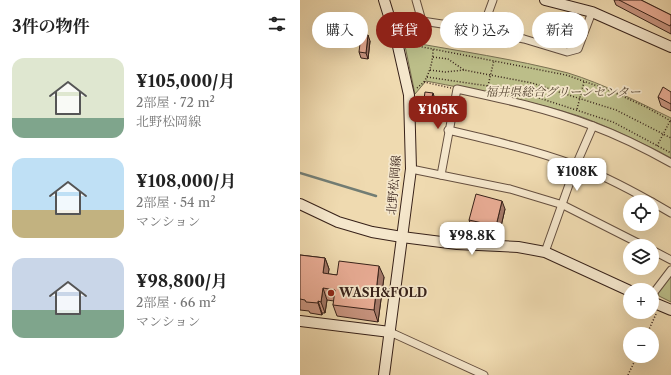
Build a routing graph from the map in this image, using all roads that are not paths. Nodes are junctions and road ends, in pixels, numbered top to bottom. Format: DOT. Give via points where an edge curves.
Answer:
graph roads {
  1 [pos="384,0"];
  2 [pos="416,0"];
  3 [pos="493,0"];
  4 [pos="545,0"];
  5 [pos="489,12"];
  6 [pos="592,12"];
  7 [pos="440,24"];
  8 [pos="524,39"];
  9 [pos="671,47"];
  10 [pos="593,126"];
  11 [pos="448,130"];
  12 [pos="671,163"];
  13 [pos="576,165"];
  14 [pos="411,169"];
  15 [pos="441,175"];
  16 [pos="640,195"];
  17 [pos="300,204"];
  18 [pos="562,205"];
  19 [pos="659,206"];
  20 [pos="671,213"];
  21 [pos="402,237"];
  22 [pos="630,239"];
  23 [pos="545,252"];
  24 [pos="659,254"];
  25 [pos="671,260"];
  26 [pos="671,270"];
  27 [pos="659,286"];
  28 [pos="623,288"];
  29 [pos="659,304"];
  30 [pos="671,310"];
  31 [pos="300,321"];
  32 [pos="390,332"];
  33 [pos="384,375"];
  34 [pos="484,375"];
  1 -- 14 [label="street, 北野松岡線" via="409,95"];
  2 -- 7 [label="street" via="422,21"];
  3 -- 5 [label="street"];
  4 -- 6 [label="street"];
  6 -- 8 [label="street" via="578,49 567,52"];
  6 -- 9 [label="street"];
  10 -- 11 [label="street" via="525,104 456,89"];
  10 -- 12 [label="street"];
  10 -- 13 [label="street"];
  11 -- 13 [label="street" via="520,147"];
  11 -- 15 [label="street"];
  13 -- 16 [label="street"];
  13 -- 18 [label="street"];
  14 -- 15 [label="street"];
  14 -- 21 [label="street, 北野松岡線"];
  15 -- 18 [label="street" via="510,189"];
  17 -- 21 [label="street" via="338,222"];
  18 -- 22 [label="street"];
  18 -- 23 [label="street"];
  19 -- 20 [label="street"];
  21 -- 23 [label="street" via="457,244 518,247"];
  21 -- 32 [label="street, 北野松岡線"];
  23 -- 28 [label="street"];
  24 -- 25 [label="street"];
  26 -- 27 [label="street"];
  29 -- 30 [label="street"];
  31 -- 32 [label="street"];
  32 -- 33 [label="street, 北野松岡線"];
  32 -- 34 [label="street"];
}
